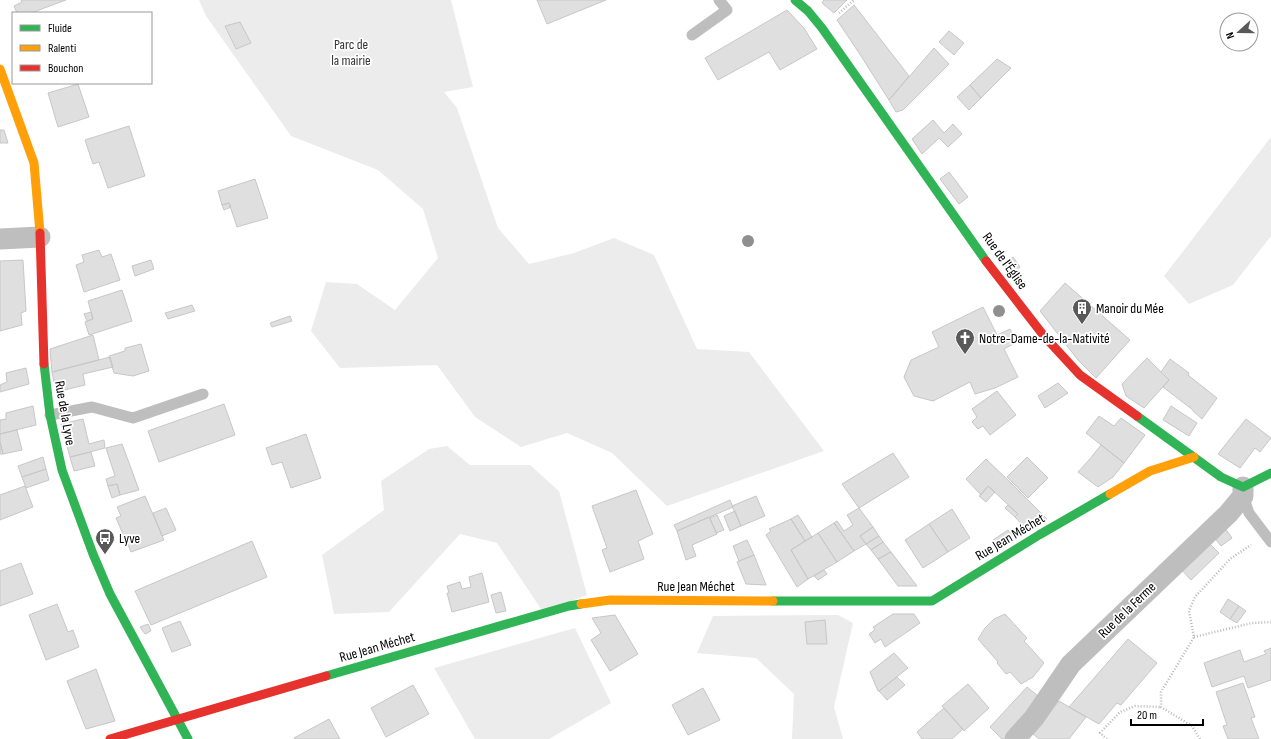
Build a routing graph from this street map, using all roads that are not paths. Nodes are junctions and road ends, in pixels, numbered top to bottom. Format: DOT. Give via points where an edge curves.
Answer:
graph roads {
  1 [pos="718,0"];
  2 [pos="796,0"];
  3 [pos="692,35"];
  4 [pos="0,69"];
  5 [pos="40,237"];
  6 [pos="0,239"];
  7 [pos="203,394"];
  8 [pos="50,415"];
  9 [pos="1194,457"];
  10 [pos="1271,473"];
  11 [pos="1243,492"];
  12 [pos="1268,539"];
  13 [pos="177,720"];
  14 [pos="110,739"];
  15 [pos="188,739"];
  16 [pos="1015,739"];
  1 -- 3 [label="lane" via="727,10"];
  2 -- 9 [label="street, Rue de l'Église" via="822,28 987,262 1044,336 1080,375"];
  4 -- 5 [label="street, Rue de la Lyve" via="34,163"];
  5 -- 6 [label="street"];
  5 -- 8 [label="street, Rue de la Lyve" via="44,369"];
  7 -- 8 [label="lane" via="133,418 92,407"];
  8 -- 13 [label="street, Rue de la Lyve" via="62,470 93,554 110,594"];
  9 -- 11 [label="street, Rue de l'Église"];
  9 -- 13 [label="street, Rue Jean Méchet" via="1150,471 932,601 610,600 569,606"];
  10 -- 11 [label="street"];
  11 -- 12 [label="lane" via="1249,513"];
  11 -- 16 [label="street, Rue de la Ferme" via="1228,514 1071,664 1034,718"];
  13 -- 14 [label="street, Rue Jean Méchet"];
  13 -- 15 [label="street, Rue de la Lyve"];
}
